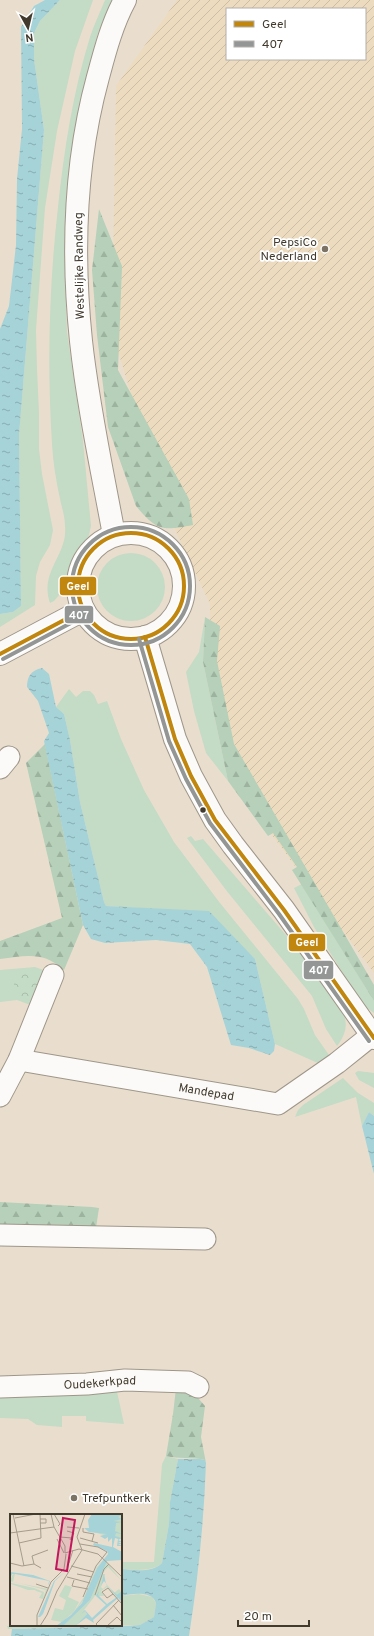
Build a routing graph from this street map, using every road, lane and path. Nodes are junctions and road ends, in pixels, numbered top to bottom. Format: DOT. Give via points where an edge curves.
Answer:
graph roads {
  1 [pos="124,0"];
  2 [pos="114,535"];
  3 [pos="82,610"];
  4 [pos="145,637"];
  5 [pos="0,654"];
  6 [pos="53,976"];
  7 [pos="373,1037"];
  8 [pos="19,1060"];
  9 [pos="0,1096"];
  10 [pos="0,1235"];
  11 [pos="205,1239"];
  12 [pos="0,1387"];
  13 [pos="198,1387"];
  1 -- 2 [label="street, Westelijke Randweg" via="104,52 87,120 77,215 81,340"];
  2 -- 3 [label="street" via="100,541 81,565 77,580"];
  2 -- 4 [label="street" via="142,533 155,538 176,556 182,569 184,590 178,611 158,632"];
  3 -- 4 [label="street" via="102,631 130,639"];
  3 -- 5 [label="street"];
  4 -- 7 [label="street" via="175,739 191,776 215,820 284,910"];
  6 -- 8 [label="street"];
  7 -- 8 [label="street, Mandepad" via="278,1104"];
  8 -- 9 [label="street"];
  10 -- 11 [label="street"];
  12 -- 13 [label="street, Oudekerkpad" via="132,1380 188,1382"];
}
